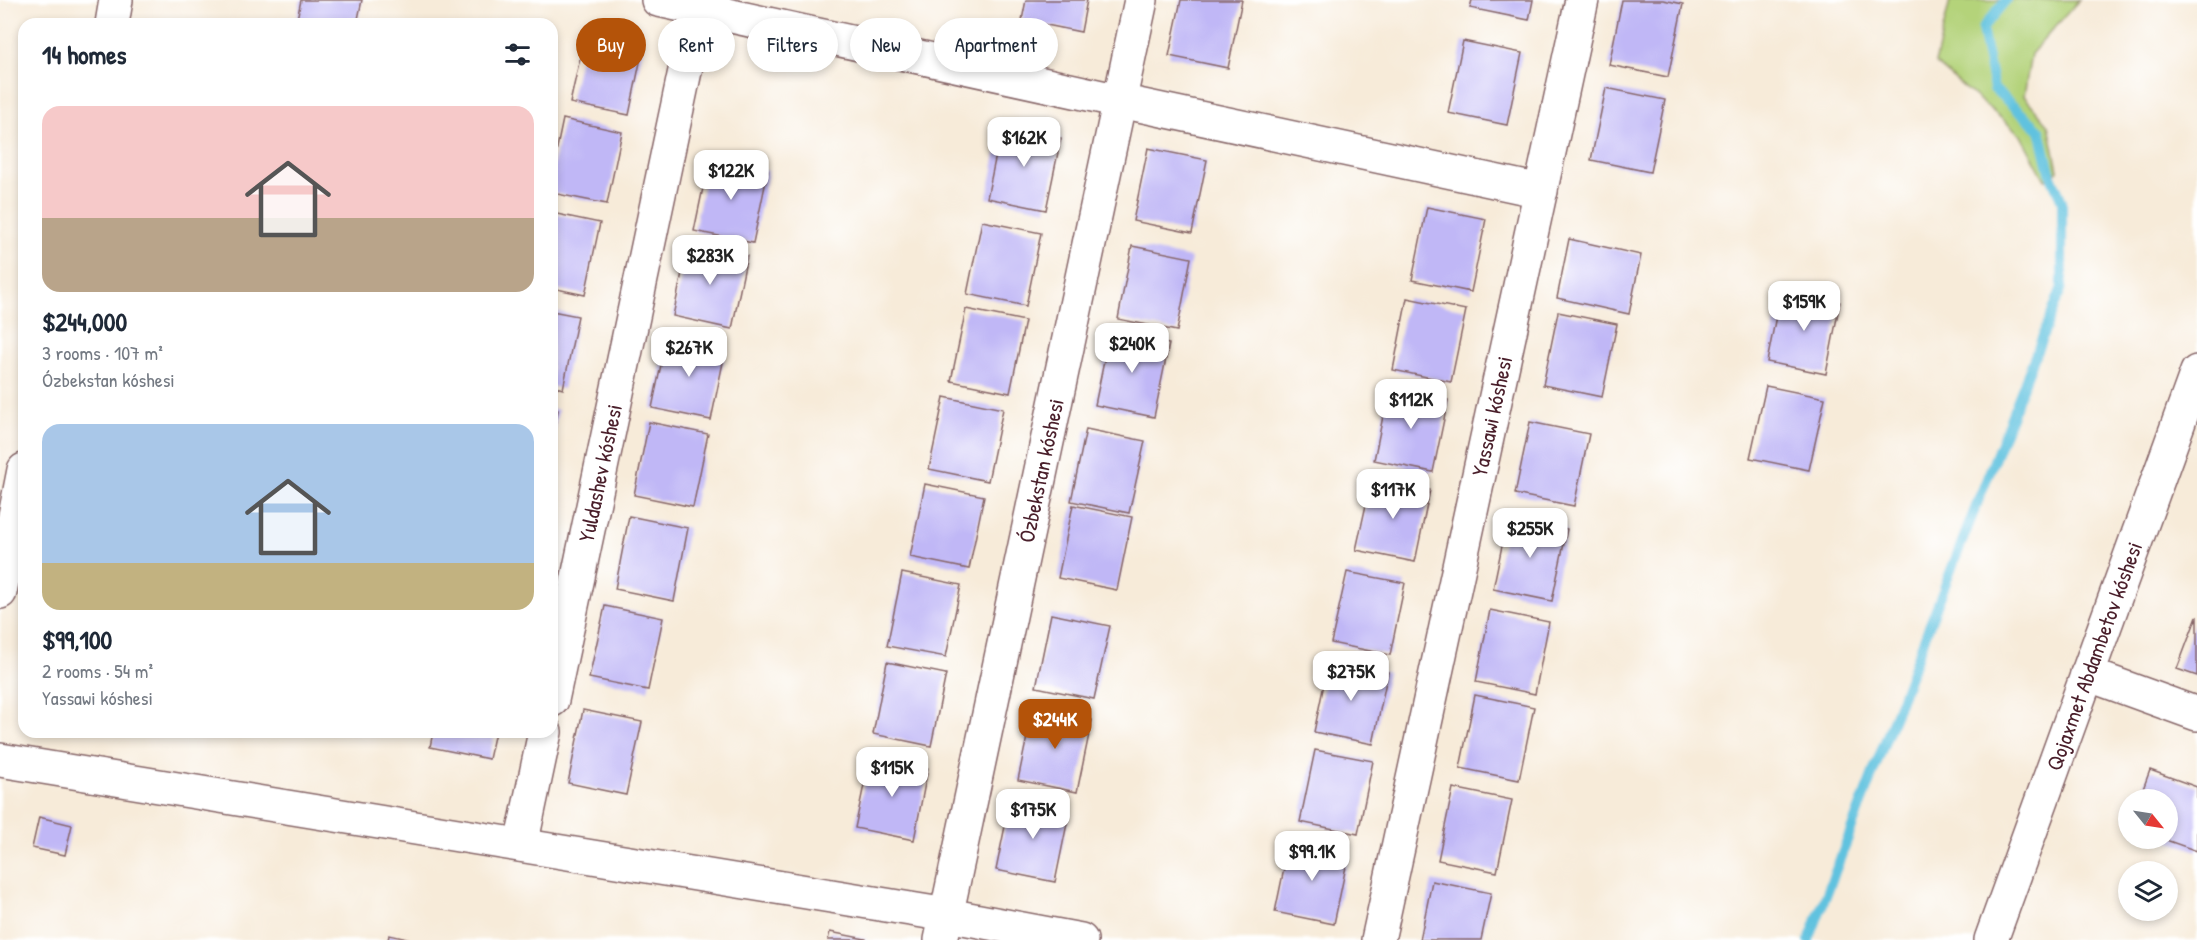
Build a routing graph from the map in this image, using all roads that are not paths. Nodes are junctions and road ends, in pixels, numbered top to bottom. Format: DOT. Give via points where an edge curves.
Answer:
graph roads {
  1 [pos="116,0"];
  2 [pos="658,0"];
  3 [pos="1141,0"];
  4 [pos="1582,0"];
  5 [pos="699,4"];
  6 [pos="113,18"];
  7 [pos="1120,101"];
  8 [pos="1541,191"];
  9 [pos="2197,372"];
  10 [pos="18,500"];
  11 [pos="0,592"];
  12 [pos="558,672"];
  13 [pos="2087,674"];
  14 [pos="2197,714"];
  15 [pos="544,738"];
  16 [pos="0,760"];
  17 [pos="521,845"];
  18 [pos="944,928"];
  19 [pos="1081,940"];
  20 [pos="1378,940"];
  21 [pos="1991,940"];
  1 -- 6 [label="street"];
  2 -- 5 [label="street"];
  3 -- 7 [label="street, Ózbekstan kóshesi"];
  4 -- 8 [label="street, Yassawi kóshesi"];
  5 -- 7 [label="street"];
  5 -- 12 [label="street, Yuldashev kóshesi"];
  7 -- 8 [label="street"];
  7 -- 18 [label="street, Ózbekstan kóshesi"];
  8 -- 20 [label="street, Yassawi kóshesi"];
  9 -- 13 [label="street, Qojaxmet Abdambetov kóshesi"];
  10 -- 11 [label="street"];
  13 -- 14 [label="street"];
  13 -- 21 [label="street, Qojaxmet Abdambetov kóshesi"];
  15 -- 17 [label="street"];
  16 -- 17 [label="street"];
  17 -- 18 [label="street"];
  18 -- 19 [label="street"];
}
